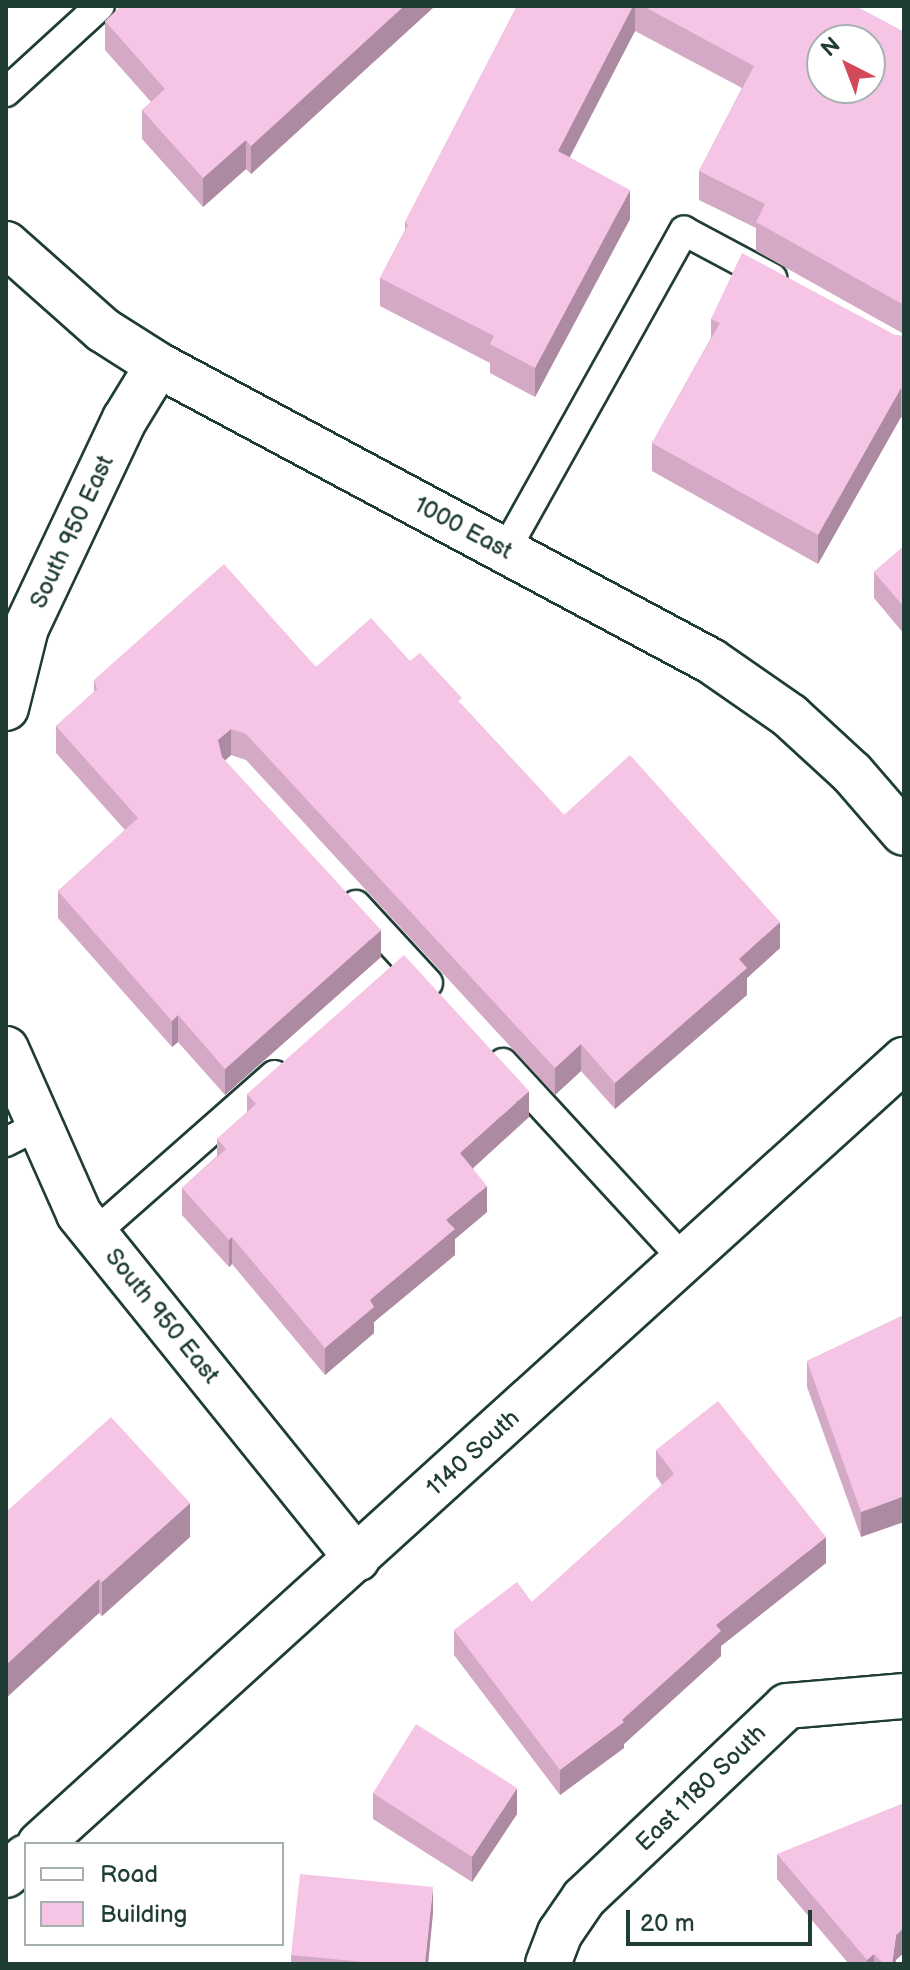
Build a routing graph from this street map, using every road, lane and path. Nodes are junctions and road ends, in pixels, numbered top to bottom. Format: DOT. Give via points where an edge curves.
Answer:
graph roads {
  1 [pos="100,6"];
  2 [pos="6,92"];
  3 [pos="6,244"];
  4 [pos="794,290"];
  5 [pos="158,365"];
  6 [pos="505,551"];
  7 [pos="7,699"];
  8 [pos="904,833"];
  9 [pos="341,888"];
  10 [pos="405,958"];
  11 [pos="381,979"];
  12 [pos="448,1004"];
  13 [pos="480,1039"];
  14 [pos="6,1049"];
  15 [pos="298,1053"];
  16 [pos="904,1060"];
  17 [pos="23,1134"];
  18 [pos="95,1233"];
  19 [pos="684,1260"];
  20 [pos="357,1559"];
  21 [pos="904,1696"];
  22 [pos="42,1842"];
  23 [pos="24,1859"];
  24 [pos="6,1875"];
  25 [pos="548,1964"];
  1 -- 2 [label="lane"];
  3 -- 5 [label="street, 1000 East" via="83,314"];
  4 -- 6 [label="lane" via="684,231"];
  5 -- 6 [label="street, 1000 East"];
  5 -- 7 [label="street, South 950 East" via="125,419 26,628"];
  6 -- 8 [label="street, 1000 East" via="711,661 777,707 852,773"];
  9 -- 10 [label="lane"];
  10 -- 11 [label="lane"];
  10 -- 12 [label="lane"];
  13 -- 19 [label="lane"];
  14 -- 17 [label="street, South 950 East"];
  15 -- 18 [label="lane"];
  16 -- 19 [label="street, 1140 South"];
  17 -- 18 [label="street, South 950 East"];
  18 -- 20 [label="street, South 950 East"];
  19 -- 20 [label="street, 1140 South"];
  20 -- 22 [label="street, 1140 South"];
  21 -- 25 [label="street, East 1180 South" via="787,1706 584,1898 560,1933"];
  23 -- 24 [label="street"];
}
